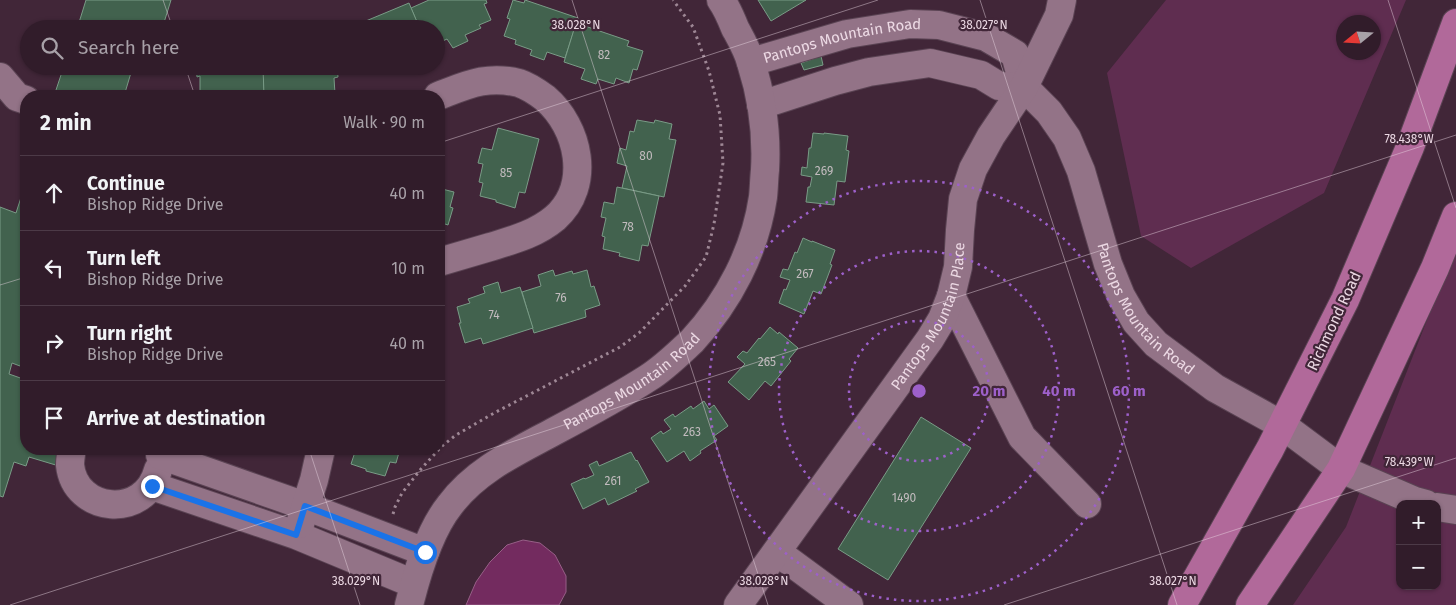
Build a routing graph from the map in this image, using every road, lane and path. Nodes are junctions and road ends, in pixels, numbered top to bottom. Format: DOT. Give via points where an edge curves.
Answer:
graph roads {
  1 [pos="673,0"];
  2 [pos="721,0"];
  3 [pos="1062,0"];
  4 [pos="1456,23"];
  5 [pos="751,62"];
  6 [pos="0,76"];
  7 [pos="1024,86"];
  8 [pos="445,93"];
  9 [pos="20,98"];
  10 [pos="761,105"];
  11 [pos="1456,216"];
  12 [pos="445,260"];
  13 [pos="951,296"];
  14 [pos="1282,426"];
  15 [pos="445,444"];
  16 [pos="71,455"];
  17 [pos="158,455"];
  18 [pos="166,455"];
  19 [pos="320,455"];
  20 [pos="434,455"];
  21 [pos="1341,469"];
  22 [pos="152,486"];
  23 [pos="1413,500"];
  24 [pos="1087,504"];
  25 [pos="305,506"];
  26 [pos="1441,508"];
  27 [pos="1456,510"];
  28 [pos="392,516"];
  29 [pos="296,535"];
  30 [pos="425,552"];
  31 [pos="777,552"];
  32 [pos="412,594"];
  33 [pos="738,605"];
  34 [pos="849,605"];
  35 [pos="1182,605"];
  36 [pos="1250,605"];
  1 -- 15 [label="path" via="693,27 720,115 723,163 706,257 685,286 639,333 620,347 496,412"];
  2 -- 5 [label="street, Pantops Mountain Road"];
  3 -- 7 [label="street, Pantops Mountain Place" via="1059,14"];
  4 -- 14 [label="highway, Richmond Road" via="1410,147 1345,300"];
  5 -- 7 [label="street, Pantops Mountain Road" via="847,34 910,24 939,25 986,37 1015,54"];
  5 -- 10 [label="street, Pantops Mountain Road"];
  6 -- 9 [label="street"];
  7 -- 10 [label="street" via="999,86 981,75 930,63 835,80"];
  7 -- 13 [label="street, Pantops Mountain Place" via="973,169 964,199 958,267"];
  7 -- 14 [label="street, Pantops Mountain Road" via="1050,112 1066,138 1081,171 1108,264 1136,322 1156,344 1215,388"];
  8 -- 12 [label="street" via="477,82 498,80 536,91 567,124 578,162 576,182 568,201 538,230"];
  10 -- 30 [label="street, Pantops Mountain Road" via="766,152 763,197 748,252 720,308 677,356 649,378 500,460 474,480 443,514"];
  11 -- 21 [label="highway"];
  13 -- 24 [label="street" via="1022,437"];
  13 -- 31 [label="street, Pantops Mountain Place" via="930,339"];
  14 -- 21 [label="street, Pantops Mountain Road"];
  14 -- 35 [label="highway, Richmond Road"];
  16 -- 22 [label="street" via="74,479 83,492 96,501 126,504"];
  17 -- 22 [label="street" via="157,477"];
  18 -- 25 [label="street"];
  19 -- 25 [label="street"];
  20 -- 28 [label="path" via="402,493"];
  21 -- 23 [label="street, Pantops Mountain Road"];
  21 -- 36 [label="highway"];
  22 -- 29 [label="street"];
  25 -- 29 [label="street"];
  25 -- 30 [label="street"];
  26 -- 27 [label="street"];
  29 -- 32 [label="street"];
  30 -- 32 [label="street, Pantops Mountain Road"];
  31 -- 33 [label="street, Pantops Mountain Place"];
  31 -- 34 [label="street"];
}
